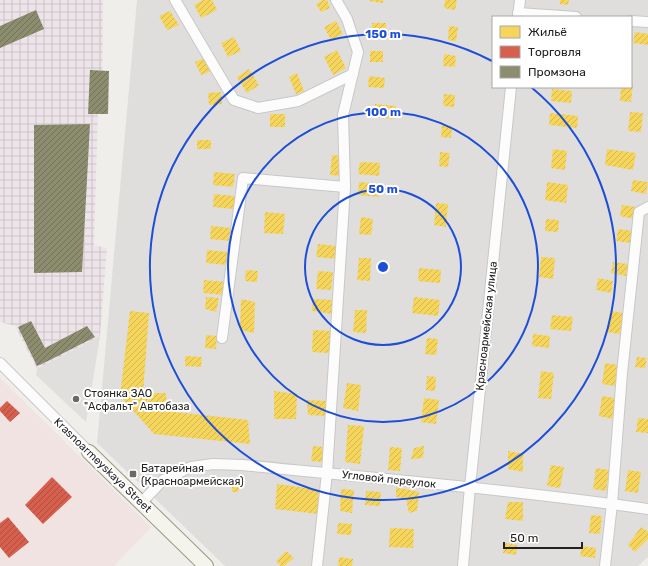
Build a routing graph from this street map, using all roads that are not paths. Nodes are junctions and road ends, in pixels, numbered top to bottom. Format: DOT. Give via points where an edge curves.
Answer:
graph roads {
  1 [pos="175,0"];
  2 [pos="336,0"];
  3 [pos="520,0"];
  4 [pos="518,15"];
  5 [pos="547,16"];
  6 [pos="632,21"];
  7 [pos="648,22"];
  8 [pos="352,74"];
  9 [pos="511,88"];
  10 [pos="345,187"];
  11 [pos="648,207"];
  12 [pos="222,338"];
  13 [pos="0,363"];
  14 [pos="89,452"];
  15 [pos="327,473"];
  16 [pos="470,487"];
  17 [pos="141,503"];
  18 [pos="612,504"];
  19 [pos="648,509"];
  20 [pos="206,566"];
  21 [pos="318,566"];
  22 [pos="463,566"];
  23 [pos="605,566"];
  1 -- 8 [label="street" via="234,100 258,108 298,101"];
  2 -- 8 [label="street" via="347,19 358,52"];
  3 -- 4 [label="street"];
  4 -- 5 [label="street"];
  6 -- 7 [label="street"];
  8 -- 10 [label="street" via="343,115"];
  9 -- 16 [label="street, Красноармейская улица"];
  10 -- 12 [label="street" via="243,178"];
  10 -- 15 [label="street"];
  11 -- 18 [label="street" via="639,212 622,373"];
  13 -- 14 [label="street, Krasnoarmeyskaya Street"];
  14 -- 17 [label="street, Krasnoarmeyskaya Street"];
  15 -- 16 [label="street, Угловой переулок"];
  15 -- 17 [label="street, Угловой переулок" via="242,465 214,464 191,467 163,480"];
  15 -- 21 [label="street"];
  16 -- 18 [label="street, Угловой переулок"];
  16 -- 22 [label="street, Красноармейская улица"];
  17 -- 20 [label="street, Krasnoarmeyskaya Street"];
  18 -- 19 [label="street, Угловой переулок"];
  18 -- 23 [label="street"];
}
